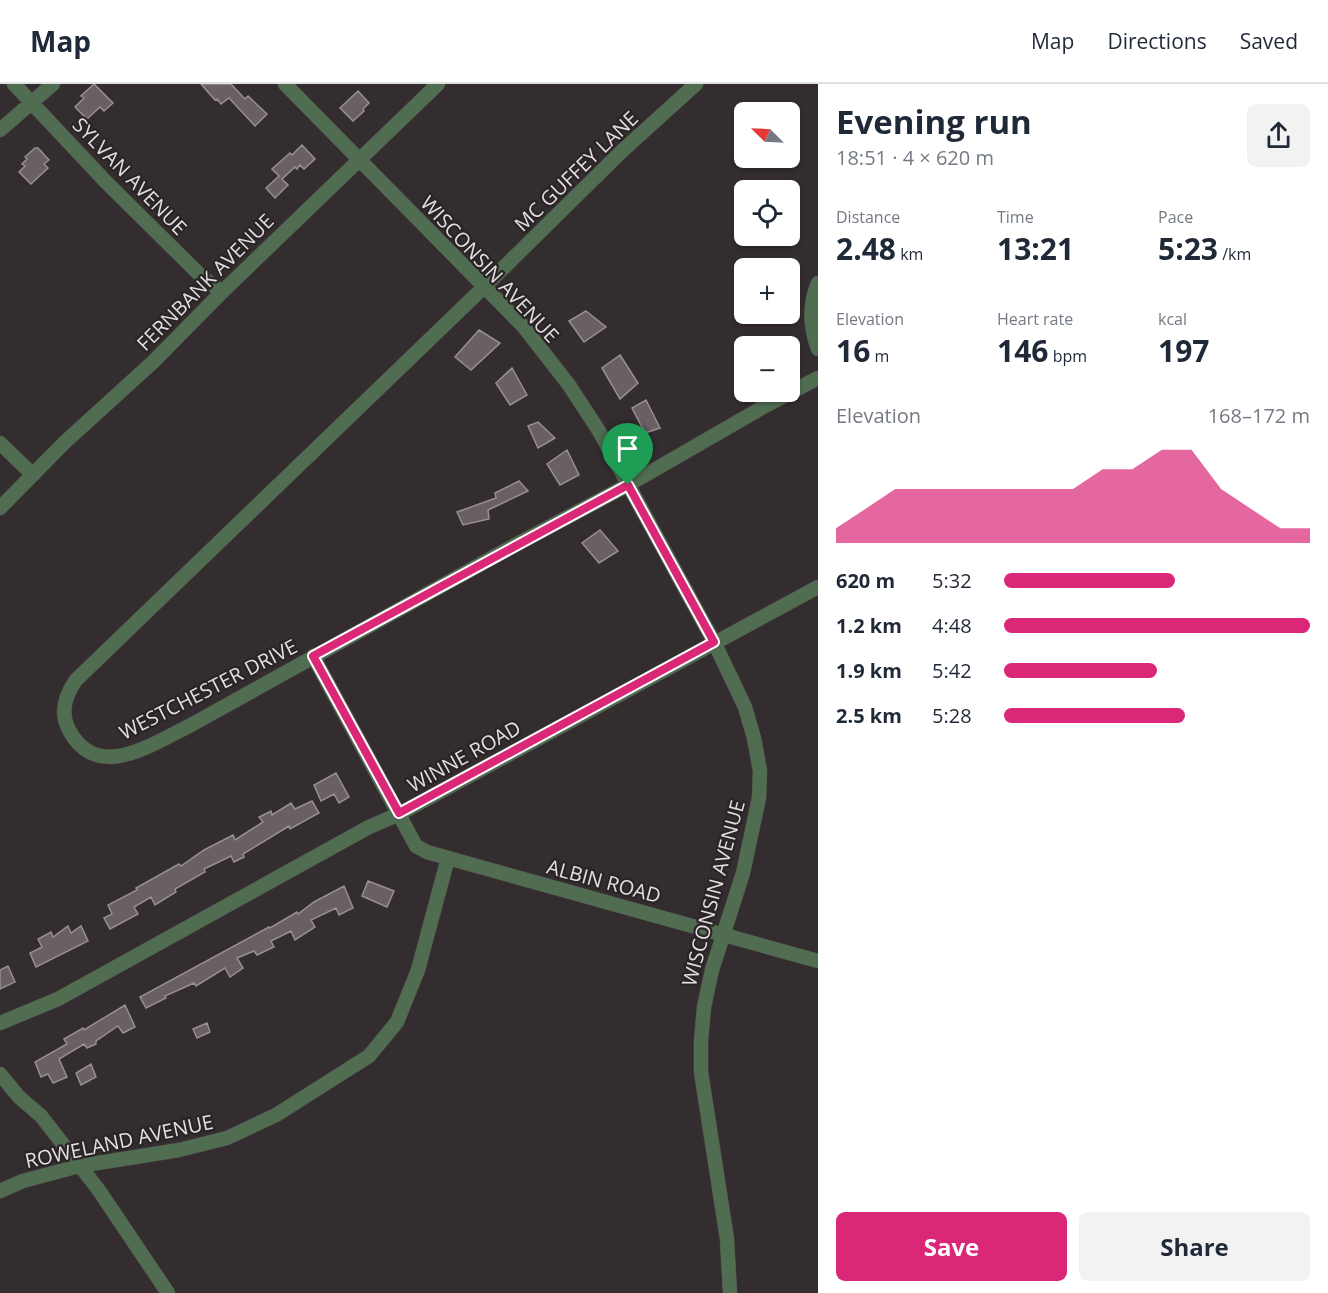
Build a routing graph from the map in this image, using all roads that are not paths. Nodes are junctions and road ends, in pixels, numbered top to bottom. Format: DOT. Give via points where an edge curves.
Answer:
graph roads {
  1 [pos="14,84"];
  2 [pos="53,84"];
  3 [pos="285,84"];
  4 [pos="438,84"];
  5 [pos="696,84"];
  6 [pos="33,103"];
  7 [pos="0,130"];
  8 [pos="359,159"];
  9 [pos="818,283"];
  10 [pos="484,287"];
  11 [pos="222,292"];
  12 [pos="818,349"];
  13 [pos="818,378"];
  14 [pos="0,443"];
  15 [pos="33,475"];
  16 [pos="628,485"];
  17 [pos="0,508"];
  18 [pos="818,587"];
  19 [pos="714,642"];
  20 [pos="313,656"];
  21 [pos="399,813"];
  22 [pos="448,858"];
  23 [pos="723,934"];
  24 [pos="818,961"];
  25 [pos="0,1023"];
  26 [pos="0,1074"];
  27 [pos="79,1166"];
  28 [pos="0,1191"];
  29 [pos="168,1293"];
  30 [pos="730,1293"];
  1 -- 6 [label="street, SYLVAN AVENUE"];
  2 -- 6 [label="street"];
  3 -- 8 [label="street, WISCONSIN AVENUE"];
  4 -- 8 [label="street, FERNBANK AVENUE"];
  5 -- 10 [label="street, MC GUFFEY LANE"];
  6 -- 7 [label="street"];
  6 -- 11 [label="street, SYLVAN AVENUE" via="105,181"];
  8 -- 10 [label="street, WISCONSIN AVENUE"];
  8 -- 11 [label="street, FERNBANK AVENUE"];
  9 -- 12 [label="street" via="811,306"];
  10 -- 16 [label="street, WISCONSIN AVENUE" via="523,326 569,385"];
  10 -- 20 [label="street, WESTCHESTER DRIVE" via="76,680 65,700 65,722 73,739 90,753 109,758 126,755 191,725"];
  11 -- 15 [label="street, FERNBANK AVENUE"];
  13 -- 16 [label="street, WESTCHESTER DRIVE"];
  14 -- 15 [label="street"];
  15 -- 17 [label="street, FERNBANK AVENUE"];
  16 -- 19 [label="street, WISCONSIN AVENUE"];
  16 -- 20 [label="street, WESTCHESTER DRIVE"];
  18 -- 19 [label="street, WINNE ROAD"];
  19 -- 21 [label="street, WINNE ROAD"];
  19 -- 23 [label="street, WISCONSIN AVENUE" via="744,707 760,771 752,834"];
  20 -- 21 [label="street, ALBIN ROAD"];
  21 -- 22 [label="street, ALBIN ROAD" via="416,846"];
  21 -- 25 [label="street, WINNE ROAD" via="58,999"];
  22 -- 23 [label="street, ALBIN ROAD"];
  22 -- 27 [label="street, ROWELAND AVENUE" via="418,970 397,1022 369,1056 276,1115 227,1138"];
  23 -- 24 [label="street, ALBIN ROAD"];
  23 -- 30 [label="street, WISCONSIN AVENUE" via="704,1007 701,1071 727,1239"];
  26 -- 27 [label="street" via="41,1116"];
  27 -- 28 [label="street, ROWELAND AVENUE"];
  27 -- 29 [label="street"];
}
